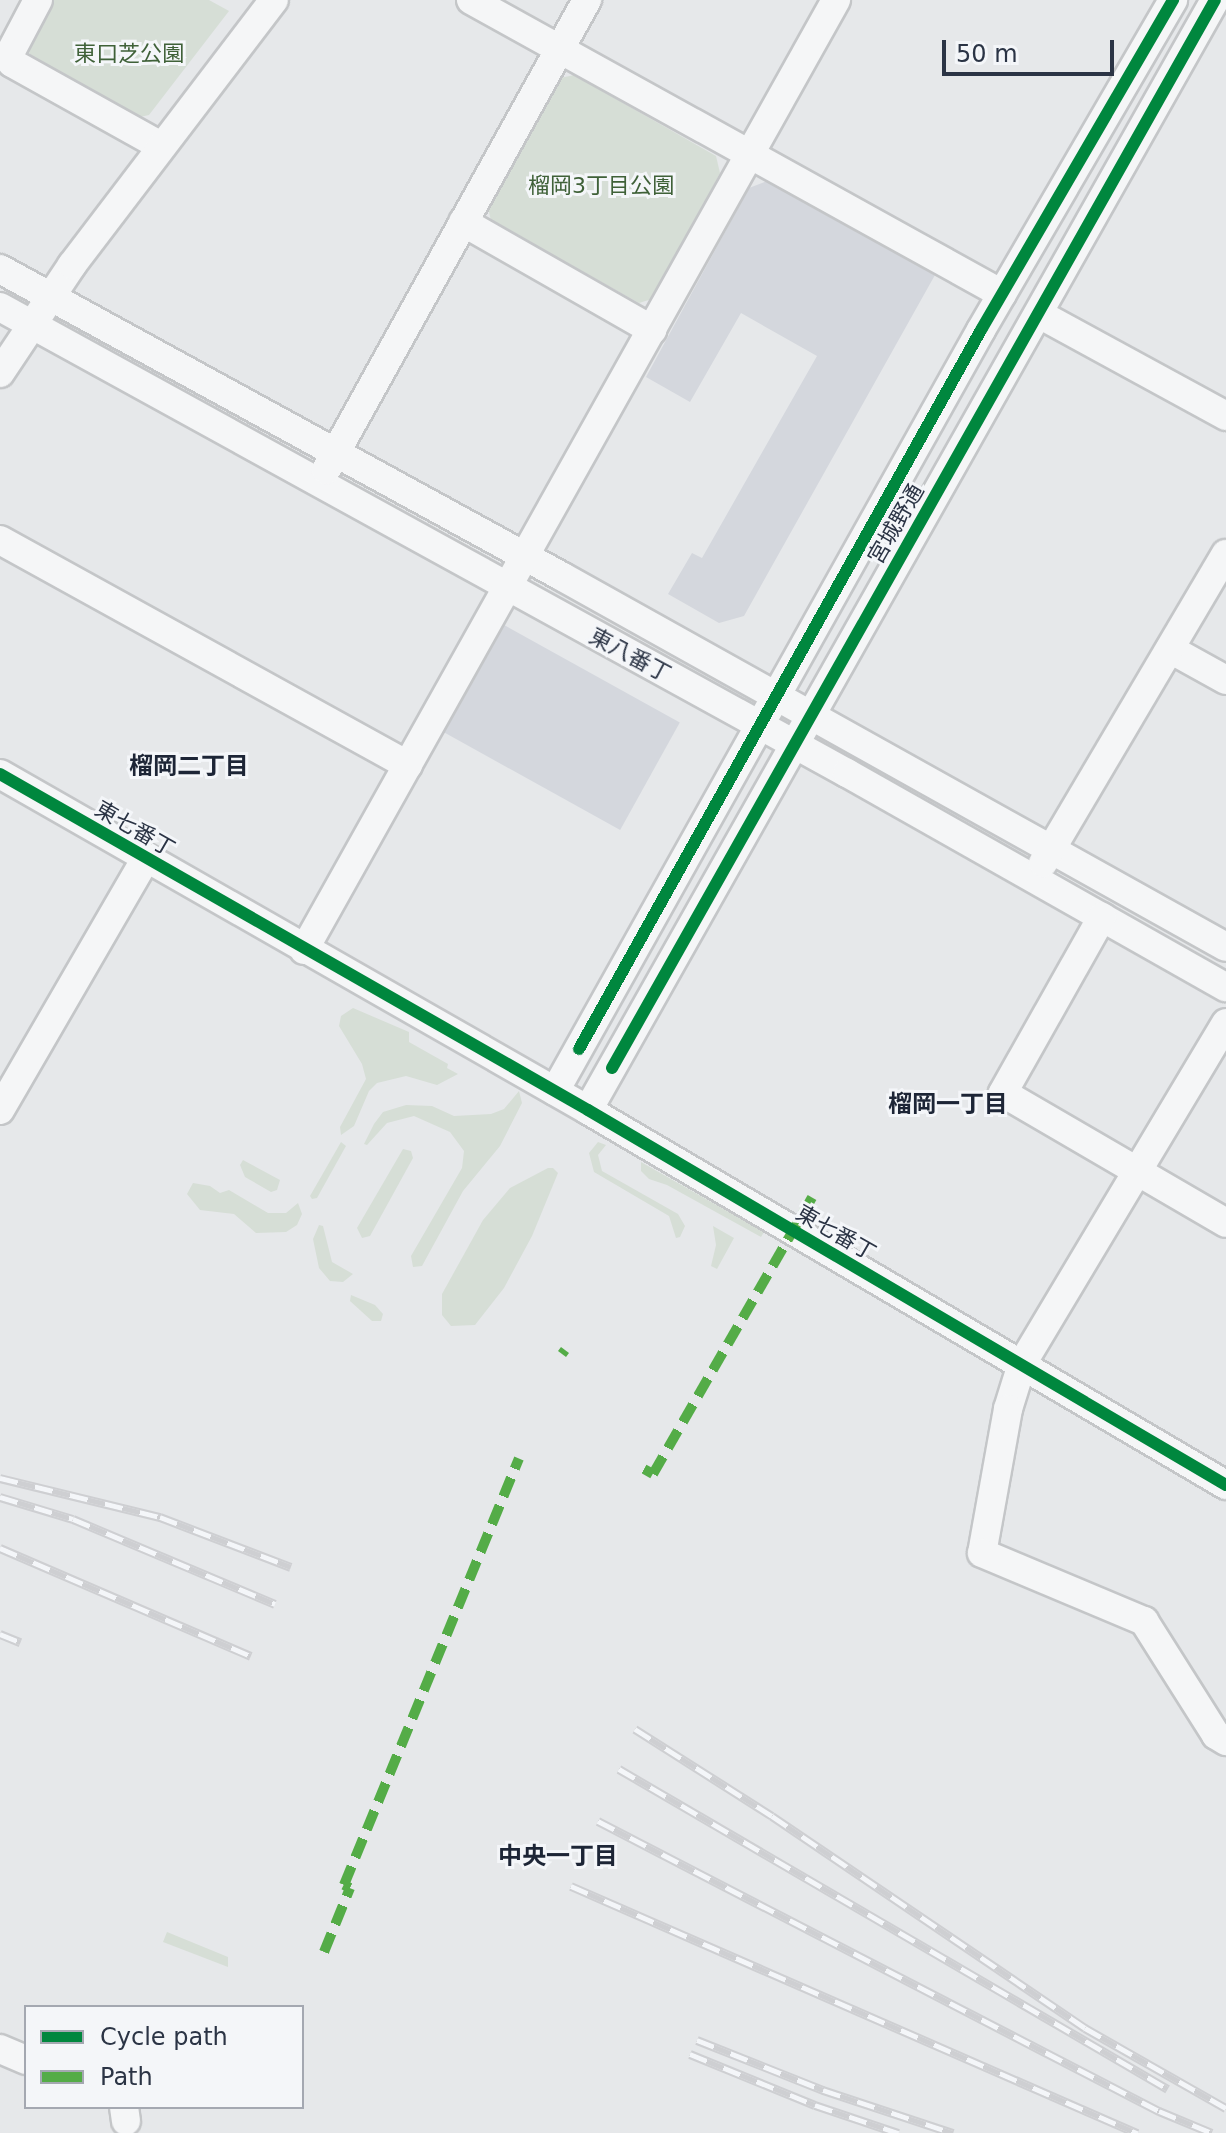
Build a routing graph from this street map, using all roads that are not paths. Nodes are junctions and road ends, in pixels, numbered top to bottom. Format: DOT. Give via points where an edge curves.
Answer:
graph roads {
  1 [pos="38,0"];
  2 [pos="274,0"];
  3 [pos="471,0"];
  4 [pos="587,0"];
  5 [pos="836,0"];
  6 [pos="1173,0"];
  7 [pos="1215,0"];
  8 [pos="560,49"];
  9 [pos="161,146"];
  10 [pos="751,153"];
  11 [pos="463,222"];
  12 [pos="0,269"];
  13 [pos="1002,294"];
  14 [pos="51,297"];
  15 [pos="0,307"];
  16 [pos="1039,314"];
  17 [pos="32,324"];
  18 [pos="652,330"];
  19 [pos="0,373"];
  20 [pos="1226,416"];
  21 [pos="336,454"];
  22 [pos="320,481"];
  23 [pos="0,540"];
  24 [pos="1226,554"];
  25 [pos="524,556"];
  26 [pos="508,588"];
  27 [pos="1170,649"];
  28 [pos="1226,680"];
  29 [pos="777,697"];
  30 [pos="809,714"];
  31 [pos="761,726"];
  32 [pos="793,743"];
  33 [pos="408,765"];
  34 [pos="0,774"];
  35 [pos="1051,849"];
  36 [pos="146,858"];
  37 [pos="1034,878"];
  38 [pos="1102,917"];
  39 [pos="1226,947"];
  40 [pos="304,950"];
  41 [pos="1226,987"];
  42 [pos="1226,1023"];
  43 [pos="555,1091"];
  44 [pos="4,1095"];
  45 [pos="588,1110"];
  46 [pos="1139,1172"];
  47 [pos="1226,1223"];
  48 [pos="1022,1364"];
  49 [pos="1226,1485"];
  50 [pos="1226,1741"];
  51 [pos="0,2049"];
  52 [pos="24,2059"];
  1 -- 9 [label="street" via="10,53 12,63"];
  2 -- 9 [label="street"];
  3 -- 8 [label="street"];
  4 -- 8 [label="street"];
  5 -- 10 [label="street"];
  6 -- 13 [label="street, 宮城野通"];
  7 -- 16 [label="street, 宮城野通"];
  8 -- 10 [label="street"];
  8 -- 11 [label="street"];
  9 -- 14 [label="street"];
  10 -- 13 [label="street"];
  10 -- 18 [label="street"];
  11 -- 18 [label="street"];
  11 -- 21 [label="street"];
  12 -- 14 [label="street, 東八番丁"];
  13 -- 29 [label="street, 宮城野通"];
  14 -- 17 [label="street"];
  14 -- 21 [label="street, 東八番丁"];
  15 -- 17 [label="street, 東八番丁"];
  16 -- 20 [label="street"];
  16 -- 30 [label="street, 宮城野通"];
  17 -- 19 [label="street"];
  17 -- 22 [label="street, 東八番丁"];
  18 -- 25 [label="street"];
  21 -- 22 [label="street"];
  21 -- 25 [label="street, 東八番丁"];
  22 -- 26 [label="street, 東八番丁"];
  23 -- 33 [label="street"];
  24 -- 27 [label="street"];
  25 -- 26 [label="street"];
  25 -- 29 [label="street, 東八番丁"];
  26 -- 31 [label="street, 東八番丁"];
  26 -- 33 [label="street"];
  27 -- 28 [label="street"];
  27 -- 35 [label="street"];
  29 -- 30 [label="street, 東八番丁"];
  29 -- 31 [label="street, 宮城野通"];
  30 -- 32 [label="street, 宮城野通"];
  30 -- 35 [label="street, 東八番丁"];
  31 -- 32 [label="street, 東八番丁"];
  31 -- 43 [label="street, 宮城野通"];
  32 -- 37 [label="street, 東八番丁"];
  32 -- 45 [label="street, 宮城野通"];
  33 -- 40 [label="street"];
  34 -- 36 [label="street, 東七番丁"];
  35 -- 37 [label="street"];
  35 -- 39 [label="street, 東八番丁"];
  36 -- 40 [label="street, 東七番丁"];
  36 -- 44 [label="street"];
  37 -- 38 [label="street, 東八番丁"];
  38 -- 41 [label="street, 東八番丁"];
  38 -- 46 [label="street" via="1003,1093"];
  40 -- 43 [label="street, 東七番丁"];
  42 -- 46 [label="street"];
  43 -- 45 [label="street, 東七番丁"];
  45 -- 48 [label="street, 東七番丁"];
  46 -- 47 [label="street"];
  46 -- 48 [label="street"];
  48 -- 49 [label="street, 東七番丁"];
  48 -- 50 [label="street" via="1008,1409 982,1553 1144,1621 1216,1735"];
  51 -- 52 [label="street"];
}
